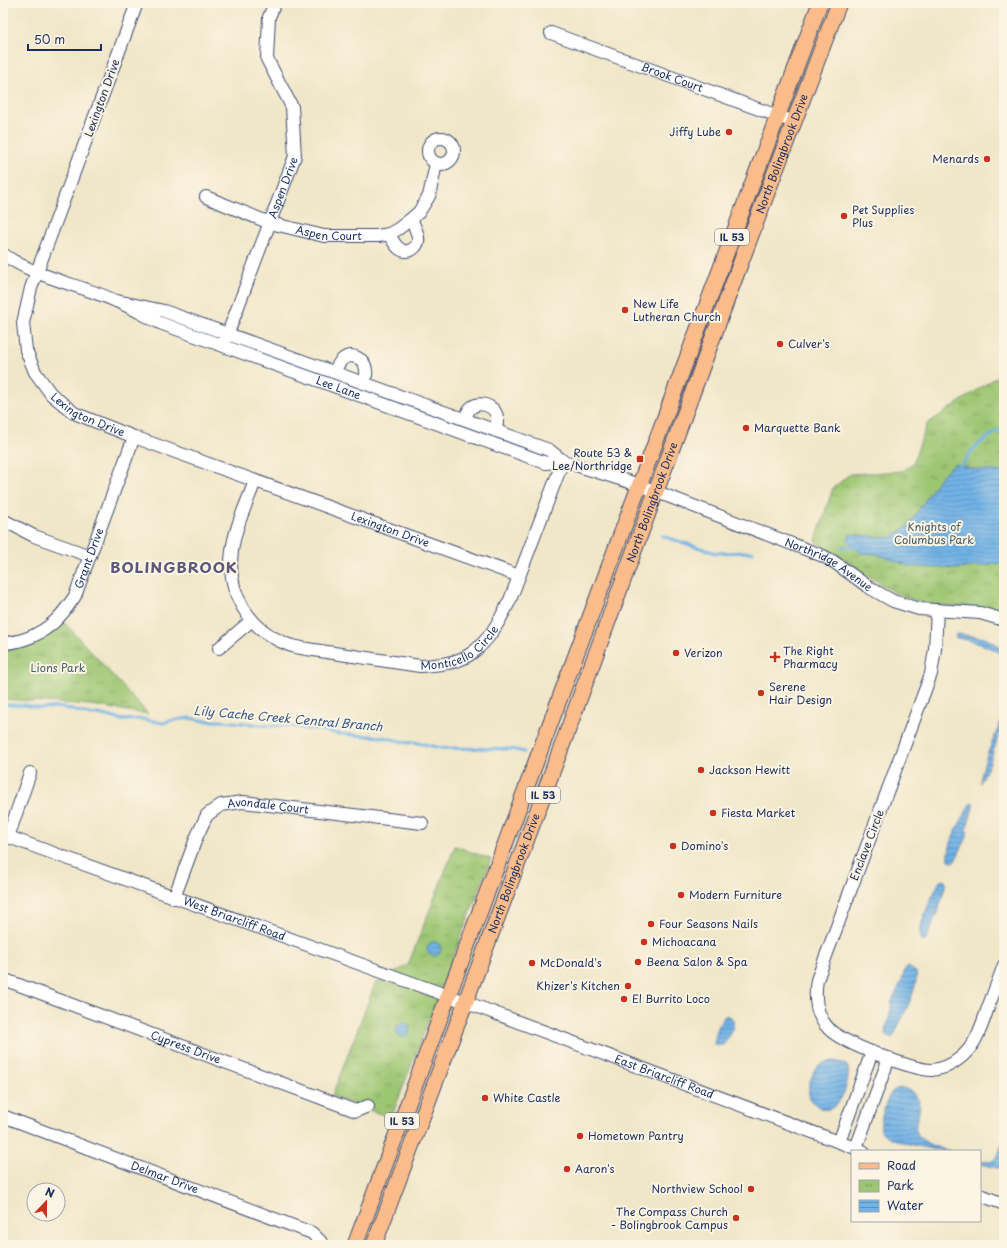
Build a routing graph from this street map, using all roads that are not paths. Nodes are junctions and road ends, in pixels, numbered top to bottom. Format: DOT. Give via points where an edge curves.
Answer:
graph roads {
  1 [pos="137,3"];
  2 [pos="275,3"];
  3 [pos="820,3"];
  4 [pos="839,3"];
  5 [pos="551,33"];
  6 [pos="778,116"];
  7 [pos="794,122"];
  8 [pos="436,164"];
  9 [pos="206,197"];
  10 [pos="411,219"];
  11 [pos="270,223"];
  12 [pos="389,234"];
  13 [pos="3,254"];
  14 [pos="37,272"];
  15 [pos="116,301"];
  16 [pos="228,334"];
  17 [pos="224,346"];
  18 [pos="334,372"];
  19 [pos="364,383"];
  20 [pos="464,419"];
  21 [pos="496,430"];
  22 [pos="134,437"];
  23 [pos="563,461"];
  24 [pos="255,481"];
  25 [pos="639,485"];
  26 [pos="655,492"];
  27 [pos="3,520"];
  28 [pos="90,556"];
  29 [pos="519,576"];
  30 [pos="937,610"];
  31 [pos="252,620"];
  32 [pos="1004,620"];
  33 [pos="3,643"];
  34 [pos="219,648"];
  35 [pos="30,773"];
  36 [pos="422,822"];
  37 [pos="5,836"];
  38 [pos="174,898"];
  39 [pos="1004,965"];
  40 [pos="3,979"];
  41 [pos="448,996"];
  42 [pos="465,1002"];
  43 [pos="872,1052"];
  44 [pos="888,1058"];
  45 [pos="368,1106"];
  46 [pos="3,1116"];
  47 [pos="839,1142"];
  48 [pos="859,1150"];
  49 [pos="981,1195"];
  50 [pos="1004,1204"];
  51 [pos="321,1245"];
  52 [pos="355,1245"];
  53 [pos="374,1245"];
  1 -- 14 [label="street, Lexington Drive"];
  2 -- 11 [label="street, Aspen Drive" via="269,17 268,59 292,106 295,156"];
  3 -- 6 [label="main road, North Bolingbrook Drive / IL 53"];
  4 -- 7 [label="main road, North Bolingbrook Drive / IL 53"];
  5 -- 6 [label="street, Brook Court"];
  6 -- 7 [label="street, Brook Court"];
  6 -- 25 [label="main road, North Bolingbrook Drive / IL 53"];
  7 -- 26 [label="main road, North Bolingbrook Drive / IL 53"];
  8 -- 10 [label="street, Aspen Court" via="429,196"];
  9 -- 11 [label="street, Aspen Court"];
  10 -- 12 [label="street, Aspen Court"];
  10 -- 12 [label="street" via="418,236 418,244 412,250 397,247"];
  11 -- 12 [label="street, Aspen Court" via="324,236"];
  11 -- 16 [label="street, Aspen Drive"];
  13 -- 14 [label="street, Lee Lane"];
  14 -- 15 [label="street, Lee Lane"];
  14 -- 22 [label="street, Lexington Drive" via="23,323 26,350 35,372 51,394 74,413"];
  15 -- 16 [label="street, Lee Lane" via="164,311"];
  15 -- 17 [label="street, Lee Lane" via="160,323"];
  16 -- 17 [label="street, Aspen Drive"];
  16 -- 18 [label="street, Lee Lane"];
  17 -- 23 [label="street, Lee Lane" via="546,463"];
  18 -- 19 [label="street, Lee Lane"];
  18 -- 19 [label="street, Lee Lane" via="343,359 358,357 365,364"];
  19 -- 20 [label="street, Lee Lane"];
  20 -- 21 [label="street, Lee Lane"];
  20 -- 21 [label="street" via="473,406 483,404 492,408 497,417"];
  21 -- 23 [label="street, Lee Lane" via="549,450"];
  22 -- 24 [label="street, Lexington Drive"];
  22 -- 28 [label="street, Grant Drive"];
  23 -- 25 [label="street, Lee Lane"];
  23 -- 29 [label="street, Monticello Circle"];
  24 -- 29 [label="street, Lexington Drive"];
  24 -- 31 [label="street, Monticello Circle" via="236,531 232,551 233,588"];
  25 -- 26 [label="street, Lee Lane"];
  25 -- 41 [label="main road, North Bolingbrook Drive / IL 53"];
  26 -- 30 [label="street, Northridge Avenue" via="823,556 893,601 919,609"];
  26 -- 42 [label="main road, North Bolingbrook Drive / IL 53"];
  27 -- 28 [label="street" via="34,536"];
  28 -- 33 [label="street, Grant Drive" via="75,596 53,623 24,639"];
  29 -- 31 [label="street, Monticello Circle" via="499,621 480,646 455,661 438,665 420,666 289,645 262,631"];
  30 -- 32 [label="street, Northridge Avenue" via="980,613"];
  30 -- 43 [label="street, Enclave Circle" via="931,674 815,990 818,1011 828,1028 835,1035"];
  31 -- 34 [label="street"];
  35 -- 37 [label="street"];
  36 -- 38 [label="street, Avondale Court" via="243,802 221,805 206,815"];
  37 -- 38 [label="street, West Briarcliff Road"];
  38 -- 41 [label="street, West Briarcliff Road"];
  39 -- 44 [label="street, Enclave Circle" via="978,1034 969,1050 961,1057 948,1066 934,1070 921,1069"];
  40 -- 45 [label="street, Cypress Drive" via="356,1111"];
  41 -- 42 [label="street, West Briarcliff Road"];
  41 -- 52 [label="main road, IL 53"];
  42 -- 47 [label="street, East Briarcliff Road"];
  42 -- 53 [label="main road, IL 53"];
  43 -- 44 [label="street, Enclave Circle"];
  43 -- 47 [label="street"];
  44 -- 48 [label="street"];
  46 -- 51 [label="street, Delmar Drive" via="312,1233"];
  47 -- 48 [label="street, East Briarcliff Road"];
  49 -- 50 [label="street"];
}
